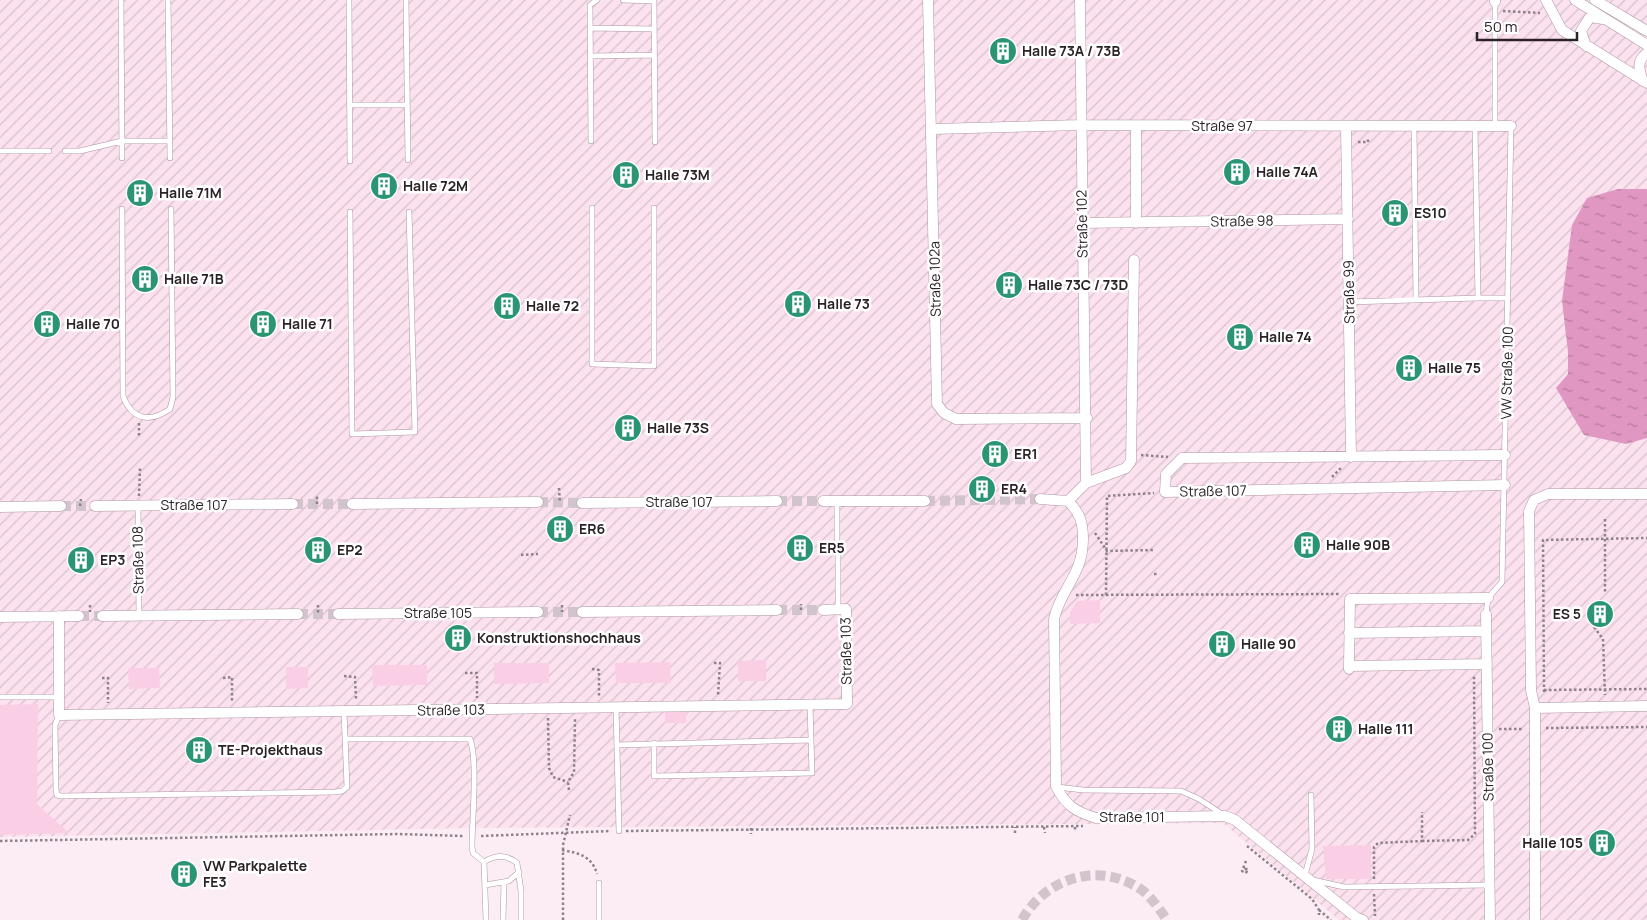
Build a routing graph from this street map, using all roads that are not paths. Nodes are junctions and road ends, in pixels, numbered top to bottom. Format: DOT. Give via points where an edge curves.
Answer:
graph roads {
  1 [pos="121,0"];
  2 [pos="168,0"];
  3 [pos="348,0"];
  4 [pos="406,0"];
  5 [pos="598,0"];
  6 [pos="624,0"];
  7 [pos="654,0"];
  8 [pos="928,0"];
  9 [pos="1080,0"];
  10 [pos="1546,0"];
  11 [pos="1575,0"];
  12 [pos="1595,0"];
  13 [pos="1495,4"];
  14 [pos="1607,20"];
  15 [pos="591,28"];
  16 [pos="654,29"];
  17 [pos="1647,32"];
  18 [pos="1647,45"];
  19 [pos="1586,46"];
  20 [pos="1647,53"];
  21 [pos="654,55"];
  22 [pos="591,56"];
  23 [pos="1645,82"];
  24 [pos="407,105"];
  25 [pos="349,106"];
  26 [pos="1082,126"];
  27 [pos="1136,126"];
  28 [pos="1346,126"];
  29 [pos="1414,126"];
  30 [pos="1475,126"];
  31 [pos="1495,126"];
  32 [pos="1511,126"];
  33 [pos="933,129"];
  34 [pos="591,140"];
  35 [pos="122,141"];
  36 [pos="170,141"];
  37 [pos="655,142"];
  38 [pos="0,151"];
  39 [pos="49,151"];
  40 [pos="65,151"];
  41 [pos="122,158"];
  42 [pos="170,158"];
  43 [pos="408,160"];
  44 [pos="350,161"];
  45 [pos="592,208"];
  46 [pos="654,208"];
  47 [pos="122,209"];
  48 [pos="171,209"];
  49 [pos="350,212"];
  50 [pos="409,212"];
  51 [pos="1348,219"];
  52 [pos="1081,223"];
  53 [pos="1136,223"];
  54 [pos="1134,260"];
  55 [pos="1478,298"];
  56 [pos="1508,298"];
  57 [pos="1416,300"];
  58 [pos="1350,302"];
  59 [pos="1087,418"];
  60 [pos="1505,454"];
  61 [pos="1352,457"];
  62 [pos="1086,483"];
  63 [pos="1505,485"];
  64 [pos="1647,494"];
  65 [pos="1040,499"];
  66 [pos="823,501"];
  67 [pos="837,501"];
  68 [pos="925,501"];
  69 [pos="1068,501"];
  70 [pos="538,502"];
  71 [pos="777,502"];
  72 [pos="582,503"];
  73 [pos="293,504"];
  74 [pos="352,504"];
  75 [pos="138,505"];
  76 [pos="62,506"];
  77 [pos="95,506"];
  78 [pos="0,507"];
  79 [pos="837,539"];
  80 [pos="838,558"];
  81 [pos="1488,598"];
  82 [pos="842,609"];
  83 [pos="777,610"];
  84 [pos="823,610"];
  85 [pos="538,612"];
  86 [pos="582,612"];
  87 [pos="298,614"];
  88 [pos="338,614"];
  89 [pos="1486,614"];
  90 [pos="59,616"];
  91 [pos="78,616"];
  92 [pos="102,616"];
  93 [pos="139,616"];
  94 [pos="0,617"];
  95 [pos="1486,631"];
  96 [pos="1349,633"];
  97 [pos="1487,664"];
  98 [pos="0,697"];
  99 [pos="58,697"];
  100 [pos="810,705"];
  101 [pos="1647,706"];
  102 [pos="616,708"];
  103 [pos="1535,708"];
  104 [pos="344,711"];
  105 [pos="59,715"];
  106 [pos="346,739"];
  107 [pos="811,740"];
  108 [pos="654,744"];
  109 [pos="617,745"];
  110 [pos="1056,786"];
  111 [pos="1311,795"];
  112 [pos="1224,816"];
  113 [pos="619,831"];
  114 [pos="484,862"];
  115 [pos="519,872"];
  116 [pos="1304,877"];
  117 [pos="504,882"];
  118 [pos="599,883"];
  119 [pos="485,885"];
  120 [pos="1489,885"];
  121 [pos="486,920"];
  122 [pos="503,920"];
  123 [pos="521,920"];
  124 [pos="599,920"];
  125 [pos="1363,920"];
  126 [pos="1490,920"];
  127 [pos="1535,920"];
  1 -- 35 [label="lane"];
  2 -- 36 [label="lane"];
  3 -- 25 [label="lane"];
  4 -- 24 [label="lane"];
  5 -- 15 [label="lane" via="590,5"];
  6 -- 7 [label="lane"];
  7 -- 16 [label="lane"];
  8 -- 33 [label="street, Straße 102a"];
  9 -- 26 [label="street, Straße 102"];
  10 -- 19 [label="street" via="1562,30"];
  11 -- 14 [label="street"];
  12 -- 17 [label="street"];
  13 -- 31 [label="lane"];
  14 -- 18 [label="street"];
  14 -- 19 [label="street" via="1590,17 1581,31"];
  15 -- 16 [label="lane"];
  15 -- 22 [label="lane"];
  16 -- 21 [label="lane"];
  19 -- 23 [label="street"];
  20 -- 23 [label="street" via="1642,56 1638,67"];
  21 -- 22 [label="lane"];
  21 -- 37 [label="lane"];
  22 -- 34 [label="lane"];
  24 -- 25 [label="lane"];
  24 -- 43 [label="lane"];
  25 -- 44 [label="lane"];
  26 -- 27 [label="street, Straße 97"];
  26 -- 33 [label="street, Straße 97"];
  26 -- 52 [label="street, Straße 102"];
  27 -- 28 [label="street, Straße 97"];
  27 -- 53 [label="street"];
  28 -- 29 [label="street, Straße 97"];
  28 -- 51 [label="street, Straße 99"];
  29 -- 30 [label="street, Straße 97"];
  29 -- 57 [label="lane"];
  30 -- 31 [label="street, Straße 97"];
  30 -- 55 [label="lane"];
  31 -- 32 [label="street, Straße 97"];
  32 -- 56 [label="lane, VW Straße 100"];
  33 -- 59 [label="street, Straße 102a" via="937,404 944,413 956,418"];
  35 -- 36 [label="lane"];
  35 -- 40 [label="lane" via="80,151"];
  35 -- 41 [label="lane"];
  36 -- 42 [label="lane"];
  38 -- 39 [label="lane"];
  45 -- 46 [label="lane" via="592,364 654,366"];
  47 -- 48 [label="lane" via="123,396 127,409 139,417 159,417 170,409 172,397"];
  49 -- 50 [label="lane" via="352,434 415,432"];
  51 -- 53 [label="street, Straße 98"];
  51 -- 58 [label="street, Straße 99"];
  52 -- 53 [label="street, Straße 98"];
  52 -- 59 [label="street, Straße 102"];
  54 -- 62 [label="street" via="1132,461 1126,468"];
  55 -- 56 [label="lane"];
  55 -- 57 [label="lane"];
  56 -- 60 [label="lane, VW Straße 100"];
  57 -- 58 [label="lane"];
  58 -- 61 [label="street, Straße 99"];
  59 -- 62 [label="street, Straße 102"];
  60 -- 61 [label="street"];
  60 -- 63 [label="lane, VW Straße 100"];
  61 -- 63 [label="street, Straße 107" via="1182,458 1166,474 1165,492"];
  62 -- 69 [label="street"];
  63 -- 81 [label="lane, VW Straße 100" via="1502,582"];
  64 -- 103 [label="street" via="1548,494 1534,500 1529,511 1531,690"];
  65 -- 69 [label="street"];
  66 -- 67 [label="street"];
  67 -- 68 [label="street"];
  67 -- 79 [label="lane"];
  69 -- 110 [label="street" via="1080,513 1084,547 1082,561 1056,608 1053,632"];
  70 -- 74 [label="street"];
  71 -- 72 [label="street, Straße 107"];
  73 -- 75 [label="street, Straße 107"];
  75 -- 77 [label="street, Straße 107"];
  75 -- 93 [label="lane, Straße 108"];
  76 -- 78 [label="street"];
  80 -- 82 [label="lane"];
  81 -- 89 [label="lane, VW Straße 100"];
  81 -- 96 [label="street" via="1350,599"];
  82 -- 84 [label="street"];
  82 -- 100 [label="street, Straße 103" via="847,704"];
  83 -- 86 [label="street"];
  85 -- 88 [label="street, Straße 105"];
  87 -- 93 [label="street"];
  89 -- 95 [label="street, Straße 100"];
  90 -- 91 [label="street"];
  90 -- 94 [label="street"];
  90 -- 99 [label="street"];
  92 -- 93 [label="street"];
  95 -- 96 [label="street"];
  95 -- 97 [label="street, Straße 100"];
  96 -- 97 [label="street" via="1349,667"];
  97 -- 120 [label="street, Straße 100"];
  98 -- 99 [label="lane"];
  99 -- 105 [label="street"];
  100 -- 102 [label="street, Straße 103"];
  100 -- 107 [label="lane"];
  101 -- 103 [label="street"];
  102 -- 104 [label="street, Straße 103"];
  102 -- 109 [label="lane"];
  103 -- 127 [label="street"];
  104 -- 105 [label="street, Straße 103"];
  104 -- 106 [label="lane"];
  105 -- 106 [label="lane" via="55,725 56,795 61,796 342,791 346,787"];
  106 -- 114 [label="lane" via="470,739 473,853"];
  107 -- 108 [label="lane"];
  107 -- 108 [label="lane" via="812,773 654,776"];
  108 -- 109 [label="lane"];
  109 -- 113 [label="lane"];
  110 -- 112 [label="lane" via="1083,790 1181,791"];
  110 -- 112 [label="street, Straße 101" via="1063,800 1077,812 1096,818"];
  111 -- 116 [label="lane" via="1312,849"];
  112 -- 116 [label="street" via="1235,820"];
  114 -- 115 [label="lane" via="494,856 510,858 517,862"];
  114 -- 119 [label="lane"];
  115 -- 117 [label="lane"];
  115 -- 123 [label="lane"];
  116 -- 120 [label="lane" via="1344,887"];
  116 -- 125 [label="street"];
  117 -- 119 [label="lane"];
  117 -- 122 [label="lane"];
  118 -- 124 [label="lane"];
  119 -- 121 [label="lane"];
  120 -- 126 [label="street, Straße 100"];
}
